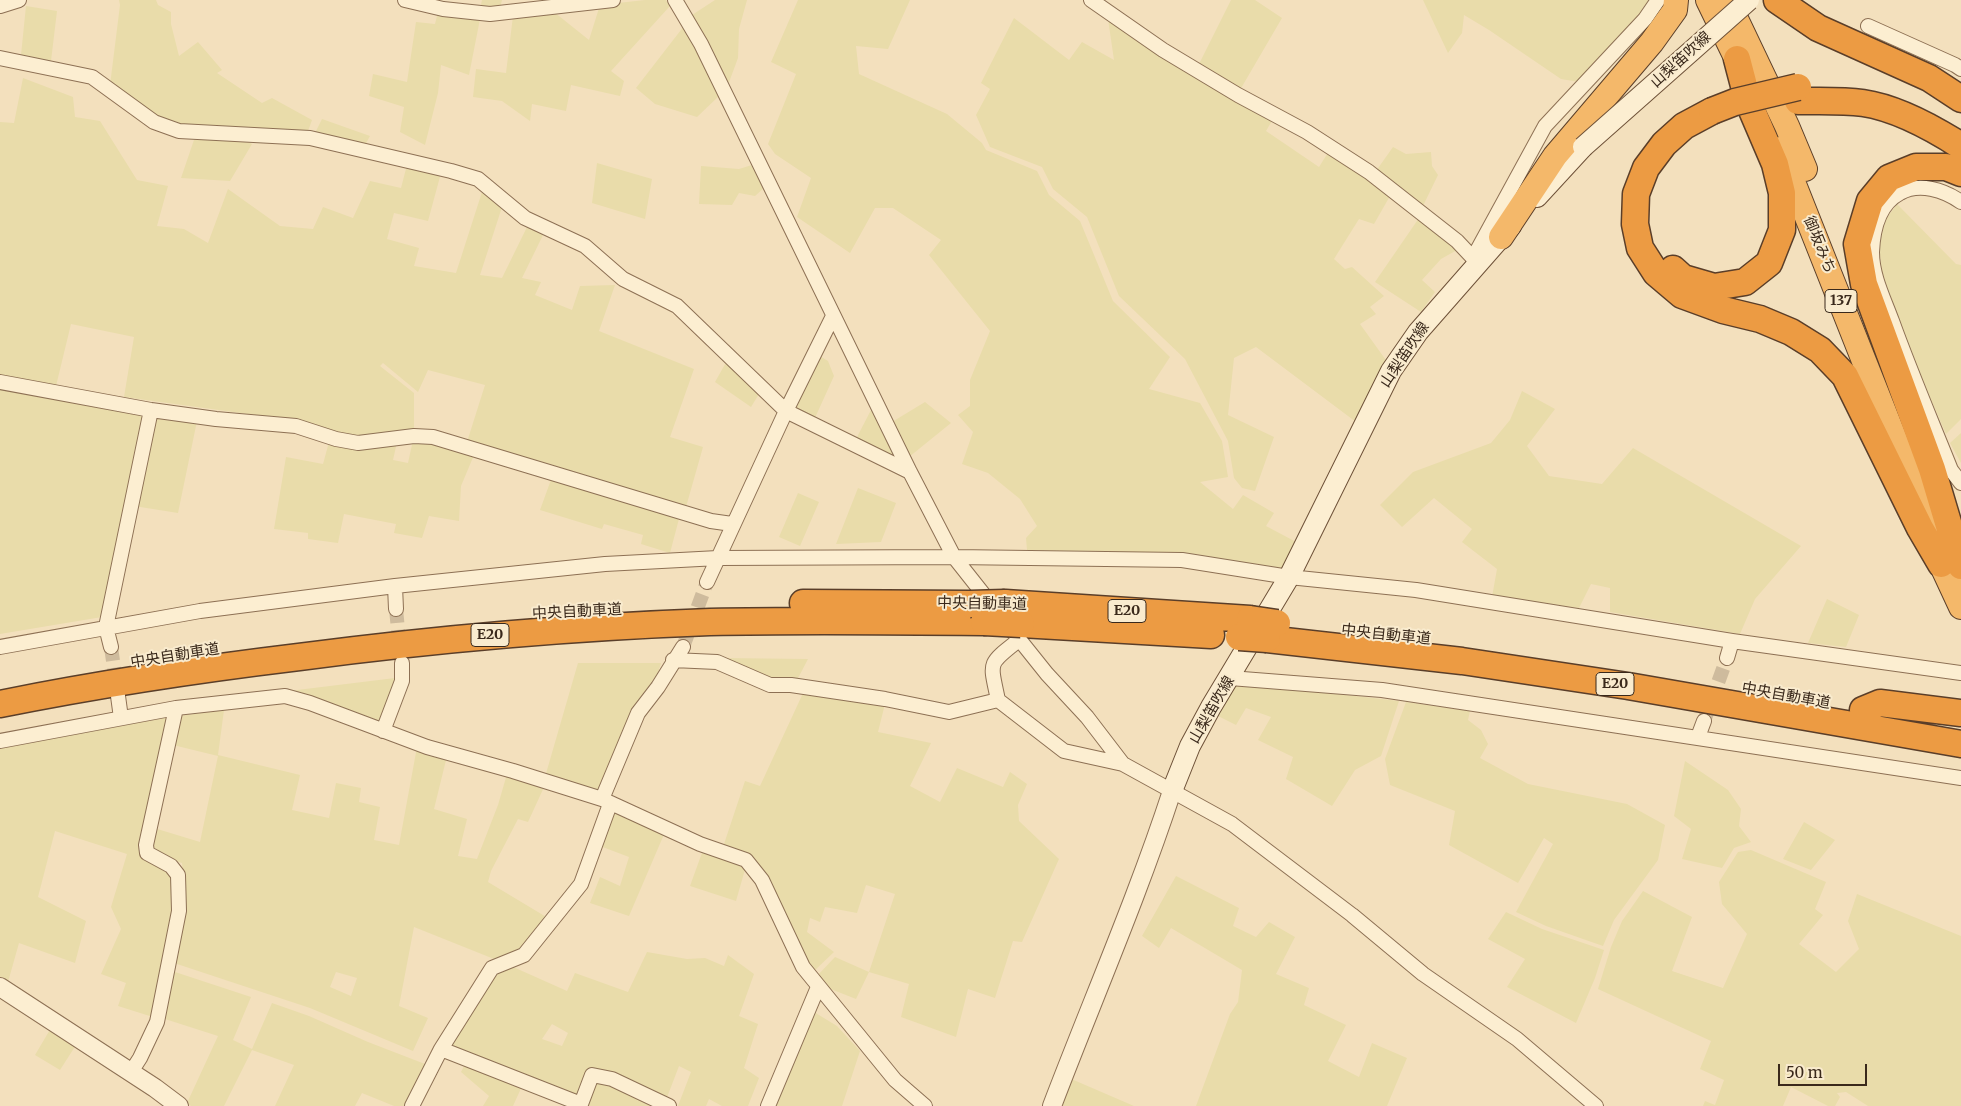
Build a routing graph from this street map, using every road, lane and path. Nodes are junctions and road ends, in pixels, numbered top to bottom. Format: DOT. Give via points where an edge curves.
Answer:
graph roads {
  1 [pos="18,0"];
  2 [pos="405,0"];
  3 [pos="613,0"];
  4 [pos="675,0"];
  5 [pos="1091,0"];
  6 [pos="1658,0"];
  7 [pos="1676,0"];
  8 [pos="1708,0"];
  9 [pos="1727,0"];
  10 [pos="1749,0"];
  11 [pos="1777,0"];
  12 [pos="0,6"];
  13 [pos="1868,26"];
  14 [pos="0,58"];
  15 [pos="1737,59"];
  16 [pos="1961,69"];
  17 [pos="1798,94"];
  18 [pos="1961,99"];
  19 [pos="1715,117"];
  20 [pos="1961,131"];
  21 [pos="1961,146"];
  22 [pos="1961,173"];
  23 [pos="1961,202"];
  24 [pos="1501,237"];
  25 [pos="1474,262"];
  26 [pos="1871,284"];
  27 [pos="834,316"];
  28 [pos="0,382"];
  29 [pos="150,410"];
  30 [pos="786,411"];
  31 [pos="910,472"];
  32 [pos="1961,484"];
  33 [pos="732,524"];
  34 [pos="954,557"];
  35 [pos="718,558"];
  36 [pos="1951,565"];
  37 [pos="1289,577"];
  38 [pos="707,582"];
  39 [pos="395,586"];
  40 [pos="1961,607"];
  41 [pos="396,609"];
  42 [pos="977,613"];
  43 [pos="106,627"];
  44 [pos="1245,628"];
  45 [pos="1272,631"];
  46 [pos="1020,632"];
  47 [pos="1732,641"];
  48 [pos="0,647"];
  49 [pos="111,647"];
  50 [pos="683,647"];
  51 [pos="1727,658"];
  52 [pos="673,660"];
  53 [pos="402,663"];
  54 [pos="1961,673"];
  55 [pos="1230,678"];
  56 [pos="0,687"];
  57 [pos="118,696"];
  58 [pos="998,700"];
  59 [pos="0,704"];
  60 [pos="176,708"];
  61 [pos="1863,710"];
  62 [pos="1961,713"];
  63 [pos="121,718"];
  64 [pos="1704,722"];
  65 [pos="1961,726"];
  66 [pos="383,731"];
  67 [pos="1698,737"];
  68 [pos="0,741"];
  69 [pos="1961,744"];
  70 [pos="1123,764"];
  71 [pos="1961,778"];
  72 [pos="1172,791"];
  73 [pos="606,801"];
  74 [pos="0,987"];
  75 [pos="818,987"];
  76 [pos="441,1049"];
  77 [pos="131,1072"];
  78 [pos="179,1106"];
  79 [pos="412,1106"];
  80 [pos="669,1106"];
  81 [pos="768,1106"];
  82 [pos="925,1106"];
  83 [pos="1052,1106"];
  84 [pos="1596,1106"];
  1 -- 12 [label="street"];
  2 -- 3 [label="street" via="443,9 490,14"];
  4 -- 27 [label="street" via="701,44"];
  5 -- 25 [label="street" via="1172,55 1370,172 1457,241"];
  6 -- 25 [label="street" via="1645,19 1545,126"];
  7 -- 24 [label="highway" via="1675,10 1652,42 1555,156"];
  8 -- 15 [label="highway, 御坂みち / 137"];
  9 -- 36 [label="highway, 御坂みち / 137" via="1795,144"];
  10 -- 24 [label="main road, 山梨笛吹線, bridge" via="1583,147"];
  11 -- 18 [label="highway" via="1818,28 1930,78"];
  13 -- 16 [label="street"];
  14 -- 30 [label="street" via="92,77 154,122 178,131 310,138 478,179 525,218 585,246 622,279 677,306"];
  15 -- 19 [label="highway" via="1748,101 1775,164 1782,193 1782,230 1769,263 1745,282 1714,287 1683,278 1660,257 1647,227 1648,202 1657,176 1674,154"];
  15 -- 36 [label="highway, 御坂みち / 137" via="1782,153 1927,520"];
  17 -- 19 [label="highway" via="1753,110"];
  17 -- 20 [label="highway" via="1847,87 1876,92 1923,109"];
  17 -- 21 [label="highway" via="1865,103 1900,114"];
  19 -- 36 [label="highway" via="1684,126 1664,144 1646,168 1636,194 1635,224 1640,248 1656,273 1682,296 1760,319 1791,332 1820,350 1845,376 1920,528"];
  22 -- 26 [label="highway" via="1946,167 1916,167 1889,178 1870,201 1857,244"];
  23 -- 26 [label="street" via="1937,190 1919,188 1891,198 1882,209 1875,229 1872,253 1876,279"];
  24 -- 25 [label="main road, 山梨笛吹線"];
  25 -- 37 [label="main road, 山梨笛吹線" via="1391,371"];
  26 -- 32 [label="street" via="1906,359 1951,470"];
  26 -- 36 [label="highway" via="1932,469"];
  27 -- 30 [label="street"];
  27 -- 31 [label="street"];
  28 -- 29 [label="street"];
  29 -- 33 [label="street" via="296,426 358,443 414,436 433,437 711,521"];
  29 -- 43 [label="street"];
  30 -- 31 [label="street"];
  30 -- 33 [label="street"];
  31 -- 34 [label="street"];
  33 -- 35 [label="street"];
  34 -- 35 [label="street"];
  34 -- 37 [label="street" via="1182,560"];
  34 -- 46 [label="street"];
  35 -- 38 [label="street"];
  35 -- 39 [label="street" via="605,564"];
  36 -- 40 [label="highway, 御坂みち / 137"];
  37 -- 47 [label="street" via="1416,590"];
  37 -- 55 [label="main road, 山梨笛吹線"];
  39 -- 41 [label="street"];
  39 -- 43 [label="street" via="200,611"];
  42 -- 44 [label="highway, 中央自動車道 / E20, bridge" via="1005,603"];
  42 -- 46 [label="highway, 中央自動車道 / E20, bridge"];
  42 -- 56 [label="highway, 中央自動車道 / E20" via="865,602 710,605 524,616 375,629 199,652"];
  42 -- 59 [label="highway, 中央自動車道 / E20" via="867,621 710,622 524,632 202,669"];
  43 -- 48 [label="street"];
  43 -- 49 [label="street"];
  44 -- 45 [label="highway, 中央自動車道 / E20, bridge"];
  44 -- 46 [label="highway, 中央自動車道 / E20"];
  45 -- 61 [label="highway, 中央自動車道 / E20" via="1461,644 1606,665"];
  45 -- 69 [label="highway, 中央自動車道 / E20" via="1609,683"];
  46 -- 58 [label="street" via="996,658 992,668"];
  46 -- 70 [label="street" via="1047,674 1087,717"];
  47 -- 51 [label="street"];
  47 -- 54 [label="street"];
  50 -- 52 [label="street"];
  52 -- 58 [label="street" via="718,662 770,685 791,685 885,699 949,712"];
  52 -- 73 [label="street" via="638,713"];
  53 -- 66 [label="street" via="402,681"];
  55 -- 67 [label="street" via="1382,690"];
  55 -- 72 [label="main road, 山梨笛吹線" via="1190,746"];
  57 -- 63 [label="street"];
  58 -- 70 [label="street" via="1064,751"];
  60 -- 63 [label="street"];
  60 -- 66 [label="street" via="285,696"];
  60 -- 77 [label="street" via="146,846 148,853 172,866 178,875 179,911 157,1022"];
  61 -- 62 [label="highway" via="1880,703"];
  61 -- 65 [label="highway, 中央自動車道 / E20"];
  63 -- 68 [label="street"];
  64 -- 67 [label="street"];
  66 -- 73 [label="street"];
  67 -- 71 [label="street"];
  70 -- 72 [label="street"];
  72 -- 83 [label="street" via="1122,932"];
  72 -- 84 [label="street" via="1232,824 1352,915 1423,974 1517,1039"];
  73 -- 75 [label="street" via="700,844 746,860 762,880 803,967"];
  73 -- 76 [label="street" via="581,884 524,955 492,968"];
  74 -- 77 [label="street"];
  75 -- 81 [label="street"];
  75 -- 82 [label="street" via="895,1080"];
  76 -- 79 [label="street"];
  76 -- 80 [label="street" via="581,1104 592,1075 612,1079"];
  77 -- 78 [label="street"];
}
